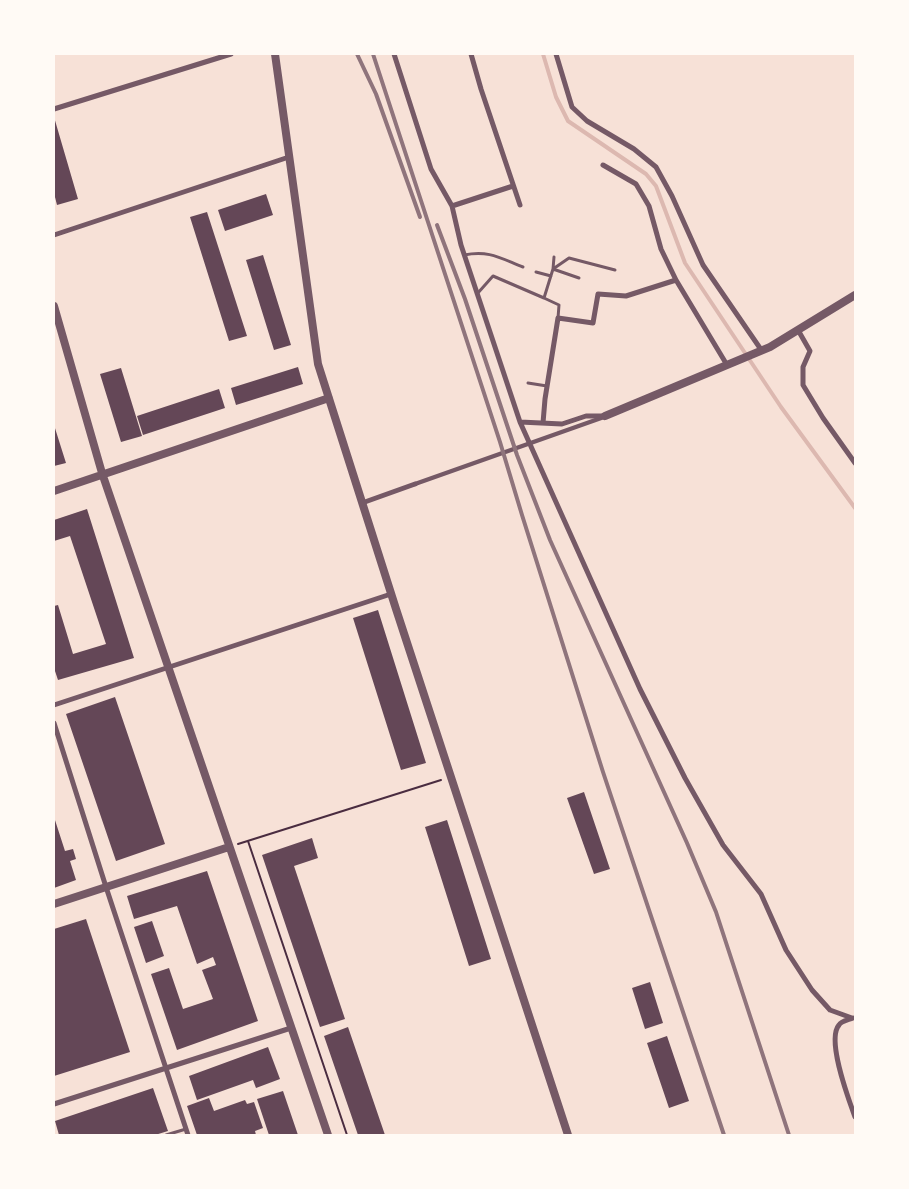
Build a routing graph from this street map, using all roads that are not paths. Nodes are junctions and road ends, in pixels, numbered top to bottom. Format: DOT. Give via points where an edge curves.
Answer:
graph roads {
  1 [pos="231,54"];
  2 [pos="275,54"];
  3 [pos="394,54"];
  4 [pos="471,54"];
  5 [pos="556,54"];
  6 [pos="54,109"];
  7 [pos="290,157"];
  8 [pos="603,165"];
  9 [pos="513,186"];
  10 [pos="520,205"];
  11 [pos="452,206"];
  12 [pos="54,235"];
  13 [pos="464,255"];
  14 [pos="554,257"];
  15 [pos="522,267"];
  16 [pos="553,269"];
  17 [pos="615,270"];
  18 [pos="536,272"];
  19 [pos="551,276"];
  20 [pos="579,278"];
  21 [pos="676,280"];
  22 [pos="477,294"];
  23 [pos="855,295"];
  24 [pos="544,298"];
  25 [pos="54,306"];
  26 [pos="558,318"];
  27 [pos="798,330"];
  28 [pos="762,351"];
  29 [pos="727,366"];
  30 [pos="528,382"];
  31 [pos="547,386"];
  32 [pos="329,398"];
  33 [pos="605,416"];
  34 [pos="520,422"];
  35 [pos="543,423"];
  36 [pos="855,464"];
  37 [pos="102,473"];
  38 [pos="415,484"];
  39 [pos="54,491"];
  40 [pos="362,503"];
  41 [pos="391,594"];
  42 [pos="167,667"];
  43 [pos="54,705"];
  44 [pos="54,722"];
  45 [pos="229,847"];
  46 [pos="106,887"];
  47 [pos="54,904"];
  48 [pos="854,1017"];
  49 [pos="291,1028"];
  50 [pos="165,1068"];
  51 [pos="54,1104"];
  52 [pos="855,1118"];
  53 [pos="186,1129"];
  54 [pos="166,1135"];
  55 [pos="188,1135"];
  56 [pos="328,1135"];
  57 [pos="568,1135"];
  1 -- 6 [label="street"];
  2 -- 7 [label="street"];
  3 -- 11 [label="street" via="431,169"];
  4 -- 9 [label="street"];
  5 -- 28 [label="street" via="572,106 587,121 634,149 656,167 702,264"];
  7 -- 12 [label="street"];
  7 -- 32 [label="street" via="318,364"];
  8 -- 21 [label="street" via="636,184 649,206 661,248"];
  9 -- 10 [label="street"];
  9 -- 11 [label="street"];
  11 -- 13 [label="street"];
  13 -- 15 [label="lane" via="488,253"];
  13 -- 22 [label="street"];
  14 -- 16 [label="lane"];
  16 -- 17 [label="lane" via="569,258"];
  16 -- 19 [label="lane"];
  16 -- 20 [label="lane"];
  18 -- 19 [label="lane"];
  19 -- 24 [label="lane"];
  21 -- 26 [label="street" via="626,296 598,294 593,323"];
  21 -- 29 [label="street"];
  22 -- 24 [label="lane" via="493,276"];
  22 -- 34 [label="street"];
  23 -- 27 [label="street"];
  24 -- 26 [label="lane" via="559,304"];
  25 -- 37 [label="street"];
  26 -- 31 [label="street"];
  27 -- 28 [label="street"];
  27 -- 36 [label="street" via="810,352 803,367 802,384"];
  28 -- 29 [label="street"];
  29 -- 33 [label="street"];
  30 -- 31 [label="lane"];
  31 -- 35 [label="street"];
  32 -- 37 [label="street"];
  32 -- 40 [label="street"];
  33 -- 35 [label="street" via="586,416 562,424"];
  33 -- 38 [label="street"];
  34 -- 35 [label="street"];
  34 -- 48 [label="street" via="640,689 685,778 723,845 761,894 786,950 812,990 830,1010"];
  37 -- 39 [label="street"];
  37 -- 42 [label="street"];
  38 -- 40 [label="street"];
  40 -- 41 [label="street"];
  41 -- 42 [label="street"];
  41 -- 57 [label="street"];
  42 -- 43 [label="street"];
  42 -- 45 [label="street"];
  44 -- 46 [label="street"];
  45 -- 46 [label="street"];
  45 -- 49 [label="street"];
  46 -- 47 [label="street"];
  46 -- 50 [label="street"];
  48 -- 52 [label="street" via="839,1024 835,1033 841,1079"];
  49 -- 50 [label="street"];
  49 -- 56 [label="street"];
  50 -- 51 [label="street"];
  50 -- 53 [label="street"];
  53 -- 54 [label="lane"];
  53 -- 55 [label="street"];
}
